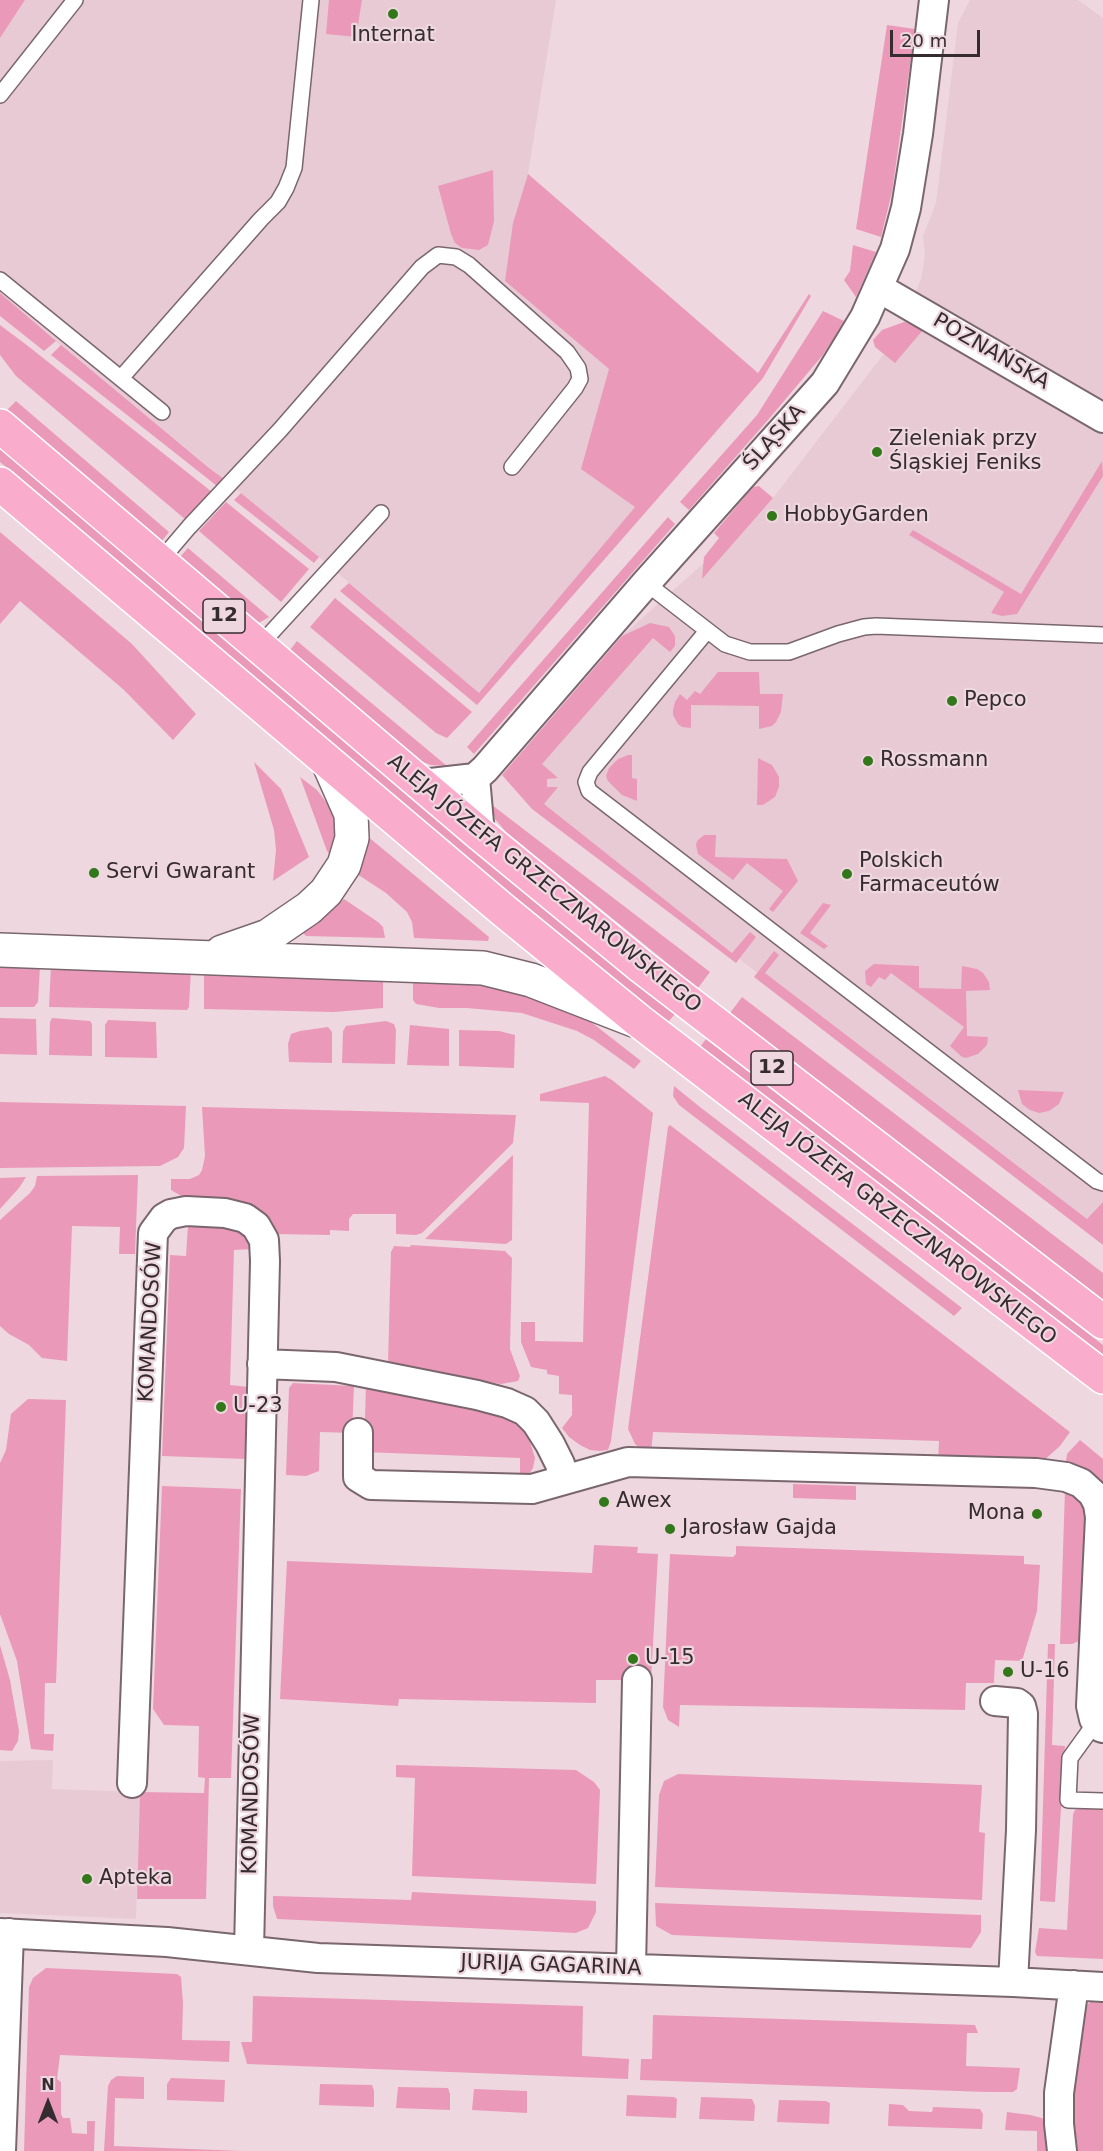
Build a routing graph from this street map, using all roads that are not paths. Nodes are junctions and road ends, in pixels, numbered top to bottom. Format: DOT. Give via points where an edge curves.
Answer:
graph roads {
  1 [pos="75,0"];
  2 [pos="311,0"];
  3 [pos="936,8"];
  4 [pos="0,95"];
  5 [pos="0,280"];
  6 [pos="879,288"];
  7 [pos="122,378"];
  8 [pos="162,412"];
  9 [pos="1103,418"];
  10 [pos="0,426"];
  11 [pos="512,467"];
  12 [pos="0,484"];
  13 [pos="381,513"];
  14 [pos="160,561"];
  15 [pos="646,583"];
  16 [pos="707,631"];
  17 [pos="1103,635"];
  18 [pos="259,646"];
  19 [pos="328,762"];
  20 [pos="475,778"];
  21 [pos="422,784"];
  22 [pos="480,834"];
  23 [pos="0,950"];
  24 [pos="199,957"];
  25 [pos="639,1022"];
  26 [pos="1103,1183"];
  27 [pos="1103,1322"];
  28 [pos="262,1365"];
  29 [pos="1103,1377"];
  30 [pos="358,1433"];
  31 [pos="564,1480"];
  32 [pos="637,1680"];
  33 [pos="995,1701"];
  34 [pos="1099,1725"];
  35 [pos="132,1783"];
  36 [pos="1103,1801"];
  37 [pos="4,1933"];
  38 [pos="249,1950"];
  39 [pos="631,1968"];
  40 [pos="1013,1982"];
  41 [pos="1074,1985"];
  42 [pos="1103,1987"];
  43 [pos="0,2151"];
  44 [pos="1062,2151"];
  1 -- 4 [label="lane"];
  2 -- 7 [label="lane" via="294,168 285,188 278,202"];
  3 -- 6 [label="street, ŚLĄSKA" via="906,208"];
  5 -- 7 [label="lane"];
  6 -- 9 [label="street, POZNAŃSKA"];
  6 -- 15 [label="street, ŚLĄSKA" via="825,383"];
  7 -- 8 [label="lane"];
  10 -- 14 [label="main road, ALEJA JÓZEFA GRZECZNAROWSKIEGO / 12"];
  11 -- 14 [label="lane" via="575,388 580,379 578,368 567,352 469,265 456,257 438,255 422,267"];
  12 -- 19 [label="main road, ALEJA JÓZEFA GRZECZNAROWSKIEGO / 12"];
  13 -- 18 [label="lane"];
  14 -- 18 [label="main road, ALEJA JÓZEFA GRZECZNAROWSKIEGO / 12"];
  15 -- 16 [label="lane"];
  15 -- 20 [label="street, ŚLĄSKA"];
  16 -- 17 [label="lane" via="741,650 781,653 876,626"];
  16 -- 26 [label="lane" via="590,772 586,782 589,791"];
  18 -- 21 [label="main road, ALEJA JÓZEFA GRZECZNAROWSKIEGO / 12"];
  19 -- 24 [label="street" via="351,814 351,838 344,865 333,883 309,909 268,936"];
  19 -- 25 [label="main road, ALEJA JÓZEFA GRZECZNAROWSKIEGO / 12"];
  20 -- 21 [label="street"];
  20 -- 22 [label="street"];
  21 -- 22 [label="main road, ALEJA JÓZEFA GRZECZNAROWSKIEGO / 12"];
  22 -- 27 [label="main road, ALEJA JÓZEFA GRZECZNAROWSKIEGO / 12" via="722,1030"];
  23 -- 24 [label="street"];
  24 -- 25 [label="street" via="483,968 531,980"];
  25 -- 29 [label="main road, ALEJA JÓZEFA GRZECZNAROWSKIEGO / 12"];
  28 -- 31 [label="street" via="336,1367 507,1403 525,1411 536,1422 555,1454"];
  28 -- 35 [label="street, KOMANDOSÓW" via="265,1260 264,1240 256,1226 245,1218 225,1213 186,1211 164,1218 153,1233"];
  28 -- 38 [label="street, KOMANDOSÓW"];
  30 -- 31 [label="street" via="358,1477 371,1485 517,1490"];
  31 -- 34 [label="street" via="628,1462 1036,1473 1081,1483 1093,1494 1100,1517 1091,1706"];
  32 -- 39 [label="street"];
  33 -- 40 [label="street" via="1017,1703 1023,1714"];
  34 -- 36 [label="lane" via="1070,1758 1068,1800"];
  37 -- 38 [label="street, JURIJA GAGARINA"];
  37 -- 43 [label="street"];
  38 -- 39 [label="street, JURIJA GAGARINA" via="318,1958"];
  39 -- 40 [label="street, JURIJA GAGARINA"];
  40 -- 41 [label="street, JURIJA GAGARINA"];
  41 -- 42 [label="street, JURIJA GAGARINA"];
  41 -- 44 [label="street" via="1059,2093"];
}
